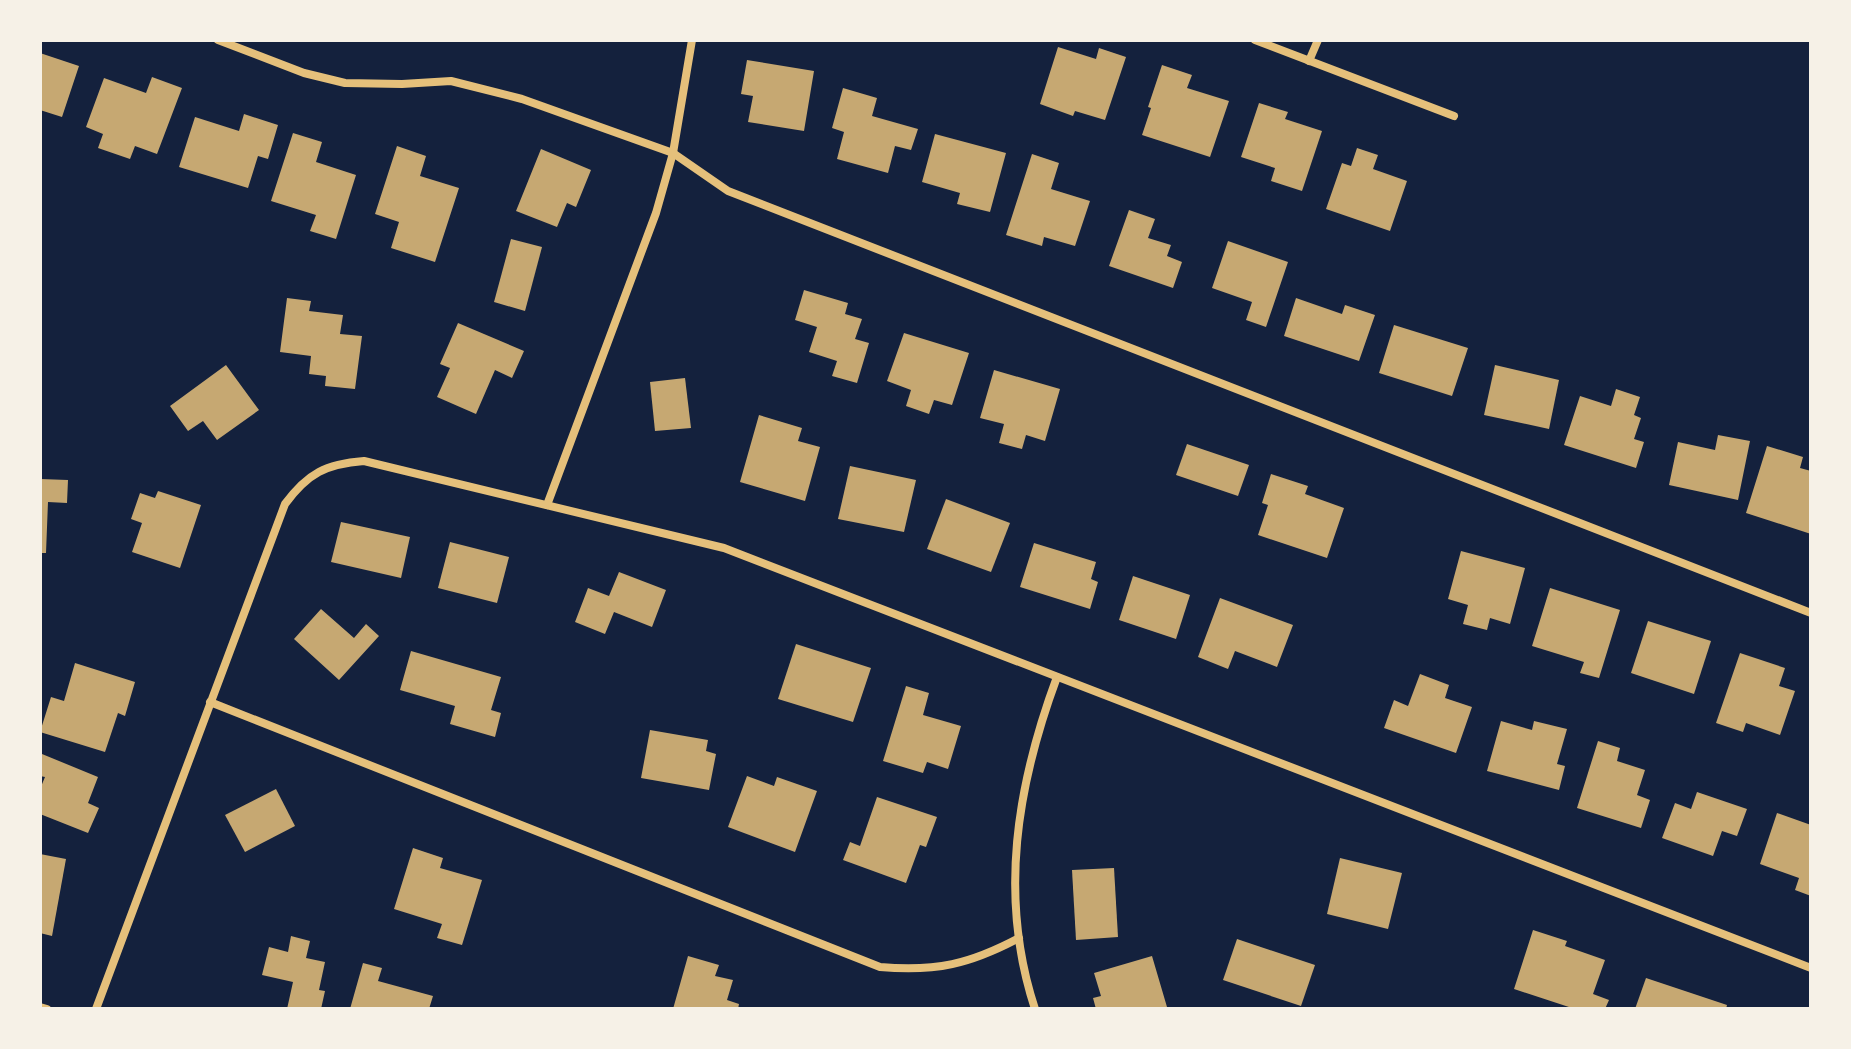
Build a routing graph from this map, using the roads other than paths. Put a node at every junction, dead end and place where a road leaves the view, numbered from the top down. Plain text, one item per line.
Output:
1 (218, 40) edge
2 (692, 40) edge
3 (1255, 40) edge
4 (1318, 40) edge
5 (1309, 61) junction
6 (1454, 116) dead end
7 (673, 153) junction
8 (547, 505) junction
9 (1811, 613) edge
10 (1057, 677) junction
11 (210, 702) junction
12 (1019, 938) junction
13 (1811, 968) edge
14 (40, 1007) edge
15 (47, 1009) edge
16 (96, 1009) edge
17 (1035, 1009) edge

1 - 7 street
2 - 7 street
3 - 5 street
4 - 5 street
5 - 6 street
7 - 8 street
7 - 9 street
8 - 10 street
8 - 11 street
10 - 12 street
10 - 13 street
11 - 12 street
11 - 16 street
12 - 17 street
14 - 15 street

